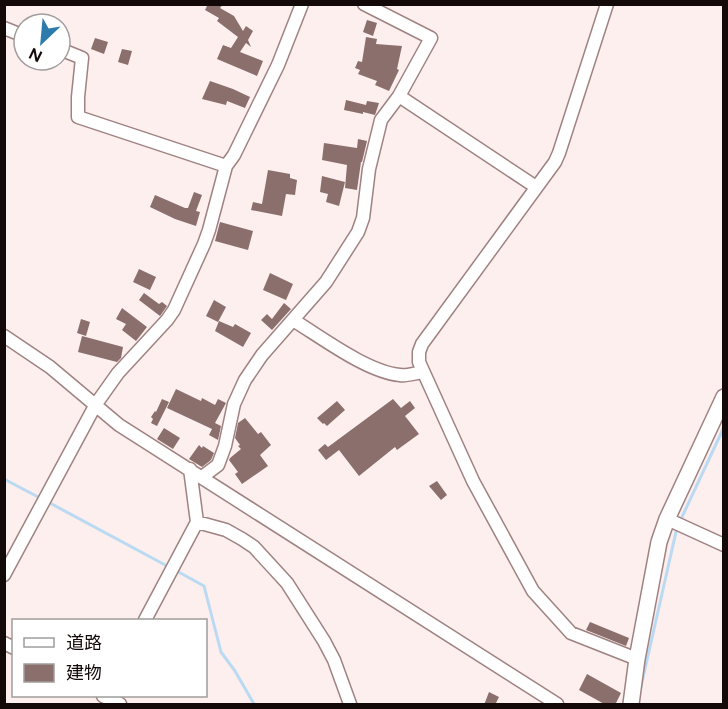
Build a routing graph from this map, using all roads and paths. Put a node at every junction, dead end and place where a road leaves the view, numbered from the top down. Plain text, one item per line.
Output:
1 (303, 4) edge
2 (364, 4) edge
3 (607, 4) edge
4 (72, 54) edge
5 (399, 96) junction
6 (226, 166) junction
7 (536, 187) junction
8 (293, 320) junction
9 (4, 336) edge
10 (423, 372) junction
11 (723, 397) edge
12 (96, 404) junction
13 (190, 469) junction
14 (202, 477) junction
15 (667, 519) junction
16 (197, 522) junction
17 (723, 545) edge
18 (4, 575) edge
19 (145, 619) edge
20 (637, 659) junction
21 (106, 697) edge
22 (120, 705) edge
23 (350, 705) edge
24 (557, 705) edge
25 (631, 705) edge

1 - 6 street
2 - 5 street
3 - 7 street
4 - 6 street
5 - 7 street
5 - 8 street
6 - 12 street
7 - 10 street
8 - 10 street
8 - 14 street
9 - 12 street
10 - 20 street
11 - 15 street
12 - 13 street
12 - 18 street
13 - 14 street
13 - 16 street
14 - 24 street
15 - 17 street
15 - 20 street
16 - 19 street
16 - 23 street
20 - 25 street
21 - 22 street

